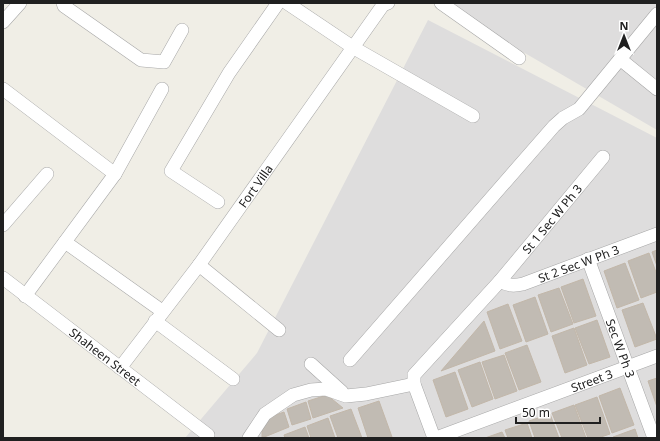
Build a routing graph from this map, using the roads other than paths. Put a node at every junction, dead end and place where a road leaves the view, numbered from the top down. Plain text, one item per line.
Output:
1 (20, 3) edge
2 (63, 3) edge
3 (278, 3) edge
4 (287, 3) edge
5 (388, 3) edge
6 (448, 5) edge
7 (657, 14) edge
8 (3, 22) edge
9 (182, 30) dead end
10 (354, 48) junction
11 (519, 58) dead end
12 (620, 59) junction
13 (3, 89) edge
14 (162, 89) dead end
15 (657, 89) edge
16 (473, 116) dead end
17 (604, 157) dead end
18 (47, 174) dead end
19 (115, 174) junction
20 (218, 202) dead end
21 (3, 225) edge
22 (657, 234) edge
23 (65, 242) junction
24 (588, 259) junction
25 (199, 264) junction
26 (3, 278) edge
27 (500, 281) junction
28 (25, 296) junction
29 (159, 316) junction
30 (279, 330) dead end
31 (657, 356) edge
32 (350, 360) dead end
33 (311, 364) dead end
34 (628, 367) junction
35 (120, 368) junction
36 (232, 379) dead end
37 (414, 384) junction
38 (346, 396) junction
39 (208, 435) dead end
40 (249, 438) edge
41 (435, 438) edge
42 (654, 438) edge

1 - 8 street
2 - 9 street
3 - 20 street
4 - 10 street
5 - 10 street, Fort Villa
6 - 11 street
7 - 12 street
10 - 16 street
10 - 25 street, Fort Villa
12 - 15 street
12 - 32 street
13 - 19 street
14 - 19 street
17 - 27 street, St 1 Sec W Ph 3
18 - 21 street
19 - 23 street
22 - 24 street, St 2 Sec W Ph 3
23 - 28 street
23 - 29 street
24 - 27 street, St 2 Sec W Ph 3
24 - 34 street, Sec W Ph 3
25 - 29 street, Fort Villa
25 - 30 street
26 - 28 street, Shaheen Street
27 - 37 street, St 1 Sec W Ph 3
28 - 35 street, Shaheen Street
29 - 35 street, Fort Villa
29 - 36 street
31 - 34 street, Street 3
33 - 38 street
34 - 41 street, Street 3
34 - 42 street, Sec W Ph 3
35 - 39 street, Shaheen Street
37 - 38 street
37 - 41 street
38 - 40 street

